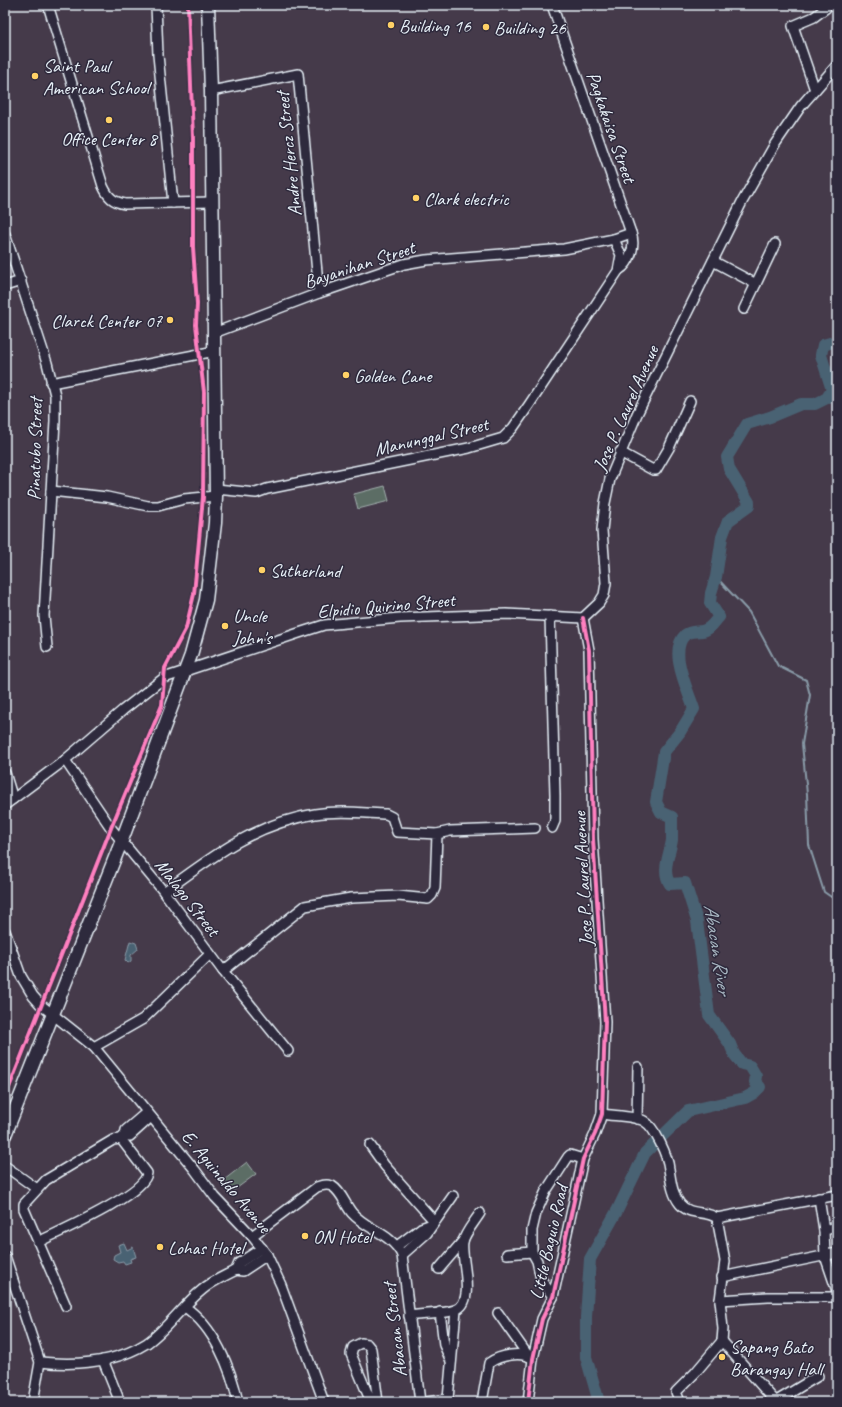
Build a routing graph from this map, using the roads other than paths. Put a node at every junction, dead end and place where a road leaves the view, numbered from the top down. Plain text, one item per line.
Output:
1 (48, 5) edge
2 (156, 5) edge
3 (208, 5) edge
4 (552, 5) edge
5 (826, 8) dead end
6 (837, 66) edge
7 (815, 90) junction
8 (211, 91) junction
9 (212, 202) junction
10 (173, 203) junction
11 (631, 233) junction
12 (5, 234) edge
13 (614, 239) junction
14 (775, 244) dead end
15 (631, 253) junction
16 (621, 255) junction
17 (713, 261) junction
18 (618, 271) junction
19 (21, 281) junction
20 (756, 284) junction
21 (5, 286) edge
22 (319, 293) junction
23 (744, 309) dead end
24 (214, 333) junction
25 (215, 351) junction
26 (51, 383) junction
27 (690, 401) dead end
28 (620, 452) junction
29 (51, 491) junction
30 (216, 492) junction
31 (550, 616) junction
32 (583, 618) junction
33 (47, 647) dead end
34 (186, 671) junction
35 (65, 760) junction
36 (5, 773) edge
37 (13, 799) junction
38 (5, 805) edge
39 (536, 828) dead end
40 (552, 828) dead end
41 (437, 834) junction
42 (122, 840) junction
43 (164, 892) junction
44 (5, 931) edge
45 (210, 954) junction
46 (223, 971) junction
47 (53, 1014) junction
48 (94, 1047) junction
49 (288, 1051) dead end
50 (638, 1067) dead end
51 (602, 1114) junction
52 (149, 1115) junction
53 (637, 1119) junction
54 (6, 1131) edge
55 (123, 1137) junction
56 (370, 1145) dead end
57 (583, 1159) junction
58 (5, 1166) edge
59 (37, 1189) junction
60 (837, 1195) edge
61 (453, 1196) dead end
62 (819, 1198) junction
63 (480, 1213) dead end
64 (717, 1218) junction
65 (433, 1222) junction
66 (837, 1227) edge
67 (824, 1230) junction
68 (252, 1236) junction
69 (38, 1242) junction
70 (462, 1242) junction
71 (397, 1246) junction
72 (264, 1252) junction
73 (532, 1252) junction
74 (837, 1253) edge
75 (507, 1254) dead end
76 (402, 1255) junction
77 (5, 1256) edge
78 (824, 1256) junction
79 (439, 1269) dead end
80 (722, 1276) junction
81 (837, 1291) edge
82 (837, 1296) edge
83 (553, 1297) junction
84 (720, 1300) junction
85 (66, 1306) dead end
86 (184, 1306) junction
87 (456, 1310) junction
88 (440, 1312) junction
89 (498, 1313) dead end
90 (409, 1316) junction
91 (722, 1341) junction
92 (530, 1356) junction
93 (103, 1360) junction
94 (451, 1361) junction
95 (40, 1362) junction
96 (818, 1376) dead end
97 (376, 1380) junction
98 (363, 1385) junction
99 (448, 1401) edge
100 (33, 1402) edge
101 (120, 1402) edge
102 (238, 1402) edge
103 (324, 1402) edge
104 (371, 1402) edge
105 (378, 1402) edge
106 (420, 1402) edge
107 (426, 1402) edge
108 (482, 1402) edge
109 (528, 1402) edge
110 (680, 1402) edge
111 (775, 1402) edge

1 - 10 street
2 - 10 street
3 - 8 main road
4 - 11 street, Pagkakaisa Street
5 - 7 street
6 - 7 street, Jose P. Laurel Avenue
7 - 17 street, Jose P. Laurel Avenue
8 - 9 main road
8 - 22 street, Andre Hercz Street
9 - 10 street
9 - 24 main road
11 - 13 street
11 - 15 street
12 - 19 street, Pinatubo Street
13 - 16 street
13 - 22 street, Bayanihan Street
14 - 20 street
15 - 16 street
15 - 18 street, Manunggal Street
16 - 18 street, Manunggal Street
17 - 20 street
17 - 28 street, Jose P. Laurel Avenue
18 - 30 street, Manunggal Street
19 - 21 street
19 - 26 street, Pinatubo Street
20 - 23 street
22 - 24 street, Bayanihan Street
24 - 25 main road
25 - 26 street
25 - 30 main road
26 - 29 street, Pinatubo Street
27 - 28 street
28 - 32 street, Jose P. Laurel Avenue
29 - 30 street, Manunggal Street
29 - 33 street, Pinatubo Street
30 - 34 main road
31 - 32 street, Elpidio Quirino Street
31 - 34 street, Elpidio Quirino Street
31 - 40 street
32 - 51 street, Jose P. Laurel Avenue
34 - 35 street, Elpidio Quirino Street
34 - 42 main road
35 - 37 street, Elpidio Quirino Street
35 - 42 street, Malago Street
36 - 37 street
37 - 38 street, Elpidio Quirino Street
39 - 41 street
41 - 43 street
41 - 46 street
42 - 43 street, Malago Street
42 - 47 main road
43 - 45 street, Malago Street
44 - 47 street, E. Aguinaldo Avenue
45 - 46 street, Malago Street
45 - 48 street
46 - 49 street, Malago Street
47 - 48 street, E. Aguinaldo Avenue
47 - 54 main road
48 - 52 street, E. Aguinaldo Avenue
50 - 53 street
51 - 53 street
51 - 57 street, Little Baguio Road
52 - 55 street
52 - 68 street, E. Aguinaldo Avenue
53 - 64 street
55 - 59 street
55 - 69 street
56 - 65 street
57 - 73 street
57 - 83 street, Little Baguio Road
58 - 59 street
59 - 69 street
60 - 62 street
61 - 65 street, Abacan Street
62 - 64 street
62 - 67 street
63 - 70 street
64 - 80 street
65 - 71 street, Abacan Street
65 - 76 street, Abacan Street
66 - 67 street
67 - 78 street
68 - 71 street, Abacan Street
68 - 72 street, E. Aguinaldo Avenue
69 - 85 street
70 - 79 street
70 - 87 street
71 - 76 street, Abacan Street
72 - 86 street
72 - 103 street, E. Aguinaldo Avenue
73 - 75 street
73 - 83 street
74 - 78 street
76 - 90 street, Abacan Street
77 - 95 street
78 - 80 street
78 - 81 street
80 - 84 street
82 - 84 street
83 - 92 street, Little Baguio Road
84 - 91 street
86 - 93 street
86 - 102 street
87 - 88 street
87 - 94 street
88 - 90 street
88 - 94 street
89 - 92 street
90 - 106 street, Abacan Street
91 - 110 street
91 - 111 street
92 - 108 street
92 - 109 street, Little Baguio Road
93 - 95 street
93 - 101 street
94 - 99 street
95 - 100 street
96 - 111 street
97 - 98 street
97 - 98 street
97 - 105 street
98 - 104 street
99 - 107 street

